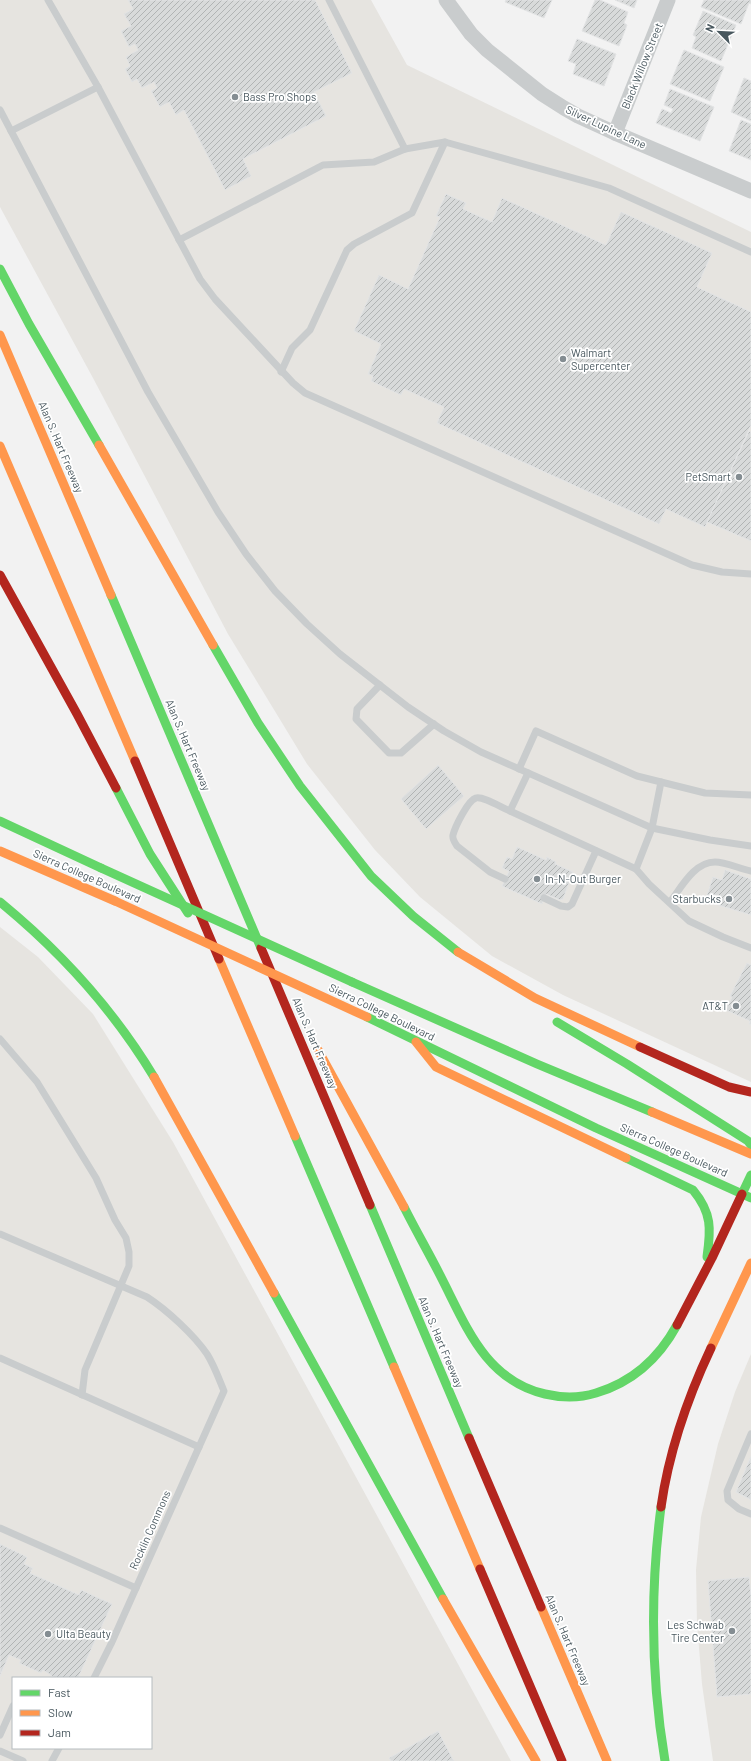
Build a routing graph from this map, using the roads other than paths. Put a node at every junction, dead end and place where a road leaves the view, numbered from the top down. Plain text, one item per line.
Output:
1 (48, 0) edge
2 (329, 0) edge
3 (446, 0) edge
4 (668, 0) edge
5 (98, 87) junction
6 (0, 110) edge
7 (11, 131) junction
8 (615, 133) junction
9 (445, 142) junction
10 (405, 149) junction
11 (751, 191) edge
12 (179, 240) junction
13 (751, 252) edge
14 (0, 269) edge
15 (0, 335) edge
16 (281, 372) junction
17 (0, 446) edge
18 (751, 574) edge
19 (0, 575) edge
20 (380, 686) junction
21 (434, 724) junction
22 (519, 769) junction
23 (528, 773) junction
24 (661, 782) junction
25 (751, 795) edge
26 (510, 812) junction
27 (0, 821) edge
28 (652, 828) junction
29 (751, 842) edge
30 (739, 843) junction
31 (751, 846) edge
32 (0, 851) edge
33 (596, 851) junction
34 (636, 869) junction
35 (751, 871) edge
36 (504, 879) dead end
37 (544, 898) dead end
38 (0, 902) edge
39 (670, 902) junction
40 (258, 940) junction
41 (751, 948) edge
42 (454, 950) junction
43 (224, 969) junction
44 (489, 981) dead end
45 (547, 1017) dead end
46 (303, 1022) dead end
47 (0, 1039) edge
48 (416, 1042) junction
49 (314, 1043) dead end
50 (751, 1092) edge
51 (751, 1145) edge
52 (751, 1154) edge
53 (751, 1175) edge
54 (742, 1194) junction
55 (751, 1198) edge
56 (0, 1234) edge
57 (751, 1263) edge
58 (705, 1272) junction
59 (120, 1286) junction
60 (0, 1358) edge
61 (82, 1395) junction
62 (751, 1434) edge
63 (199, 1447) junction
64 (751, 1514) edge
65 (0, 1528) edge
66 (136, 1588) junction
67 (94, 1677) edge
68 (12, 1708) edge
69 (0, 1735) edge
70 (58, 1749) edge
71 (0, 1751) edge
72 (23, 1761) edge
73 (52, 1761) edge
74 (536, 1761) edge
75 (562, 1761) edge
76 (607, 1761) edge
77 (665, 1761) edge

1 - 5 lane
2 - 10 lane
3 - 8 street, Silver Lupine Lane
4 - 8 street, Black Willow Street
5 - 7 lane
5 - 12 lane
6 - 7 lane
7 - 20 lane
8 - 11 street, Silver Lupine Lane
9 - 10 lane
9 - 13 lane
9 - 16 lane
10 - 12 lane
12 - 16 lane
14 - 42 main road
15 - 40 main road, Alan S. Hart Freeway
16 - 18 lane
17 - 43 main road
19 - 43 main road
20 - 21 lane
20 - 21 lane
21 - 22 lane
22 - 23 lane
22 - 24 lane
23 - 26 lane
23 - 28 lane
24 - 25 lane
24 - 28 lane
26 - 33 lane
26 - 36 lane
27 - 52 main road, Sierra College Boulevard, bridge
28 - 30 lane
28 - 34 lane
29 - 30 lane
30 - 31 lane
32 - 48 main road, Sierra College Boulevard, bridge
33 - 34 lane
33 - 37 lane
34 - 39 lane
35 - 39 lane
38 - 74 main road
39 - 41 lane
40 - 46 main road
40 - 76 main road, Alan S. Hart Freeway
42 - 44 main road
42 - 50 main road
43 - 75 main road
45 - 51 main road
47 - 59 lane
48 - 54 main road, Sierra College Boulevard
48 - 58 main road
49 - 58 main road
53 - 54 main road
54 - 55 main road, Sierra College Boulevard
54 - 58 main road
56 - 59 lane
57 - 77 main road
59 - 61 lane
59 - 63 lane, Rocklin Commons
60 - 61 lane
61 - 63 lane
62 - 64 lane
63 - 66 lane, Rocklin Commons
65 - 66 lane
66 - 67 lane, Rocklin Commons
68 - 69 lane
70 - 73 lane
71 - 72 lane

